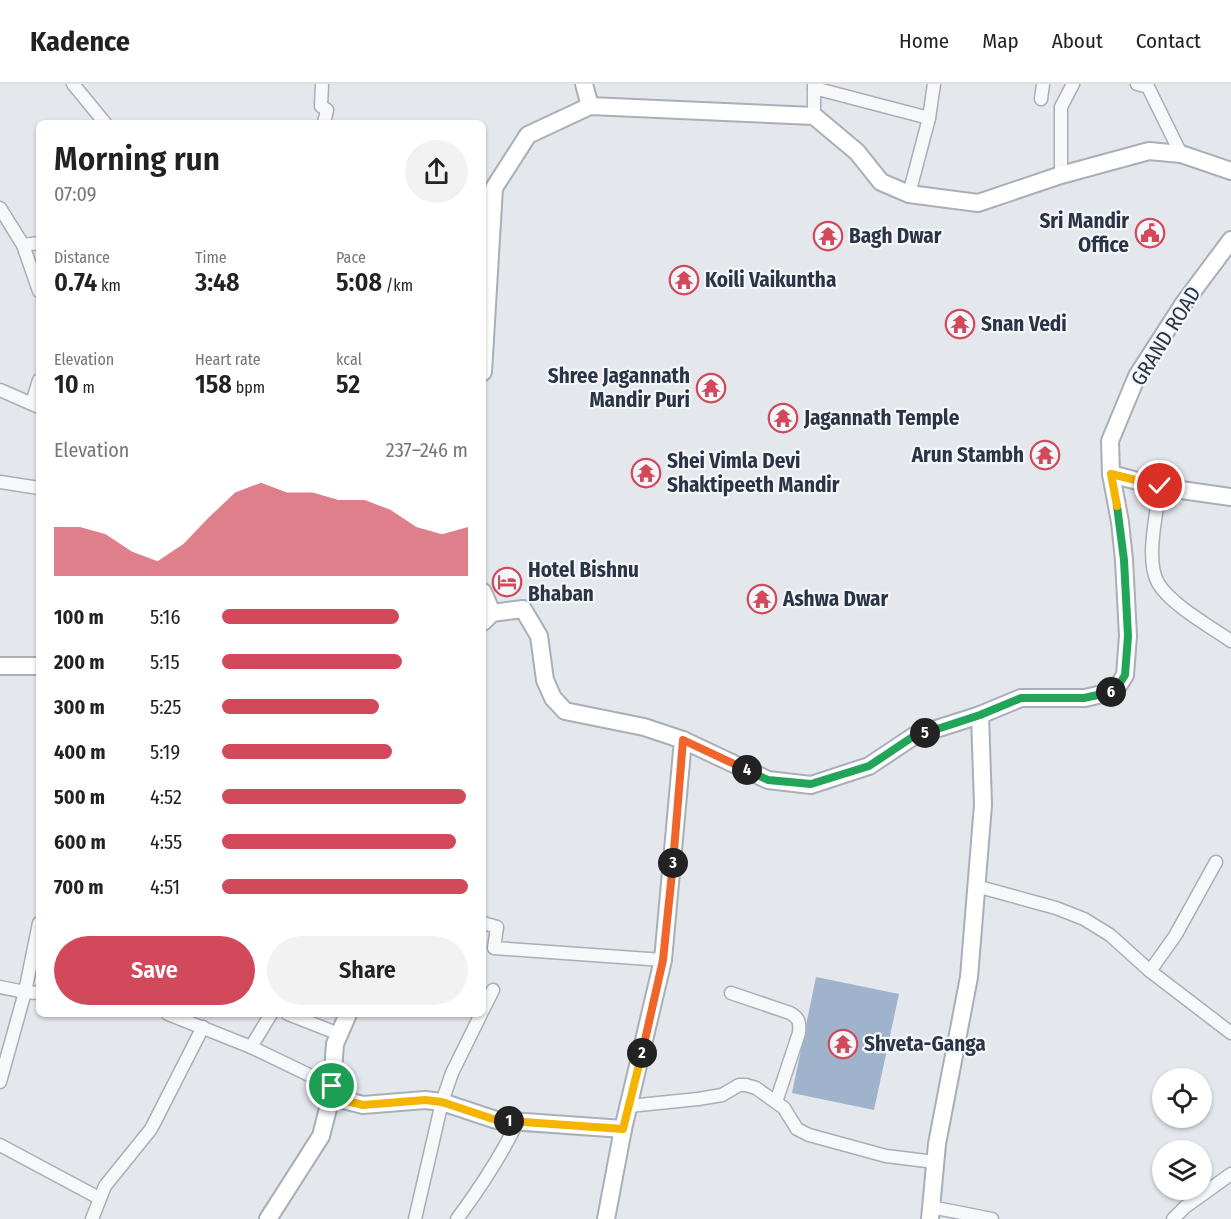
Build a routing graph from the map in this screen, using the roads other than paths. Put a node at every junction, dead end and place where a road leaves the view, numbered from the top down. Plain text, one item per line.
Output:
1 (73, 84) edge
2 (322, 84) edge
3 (584, 84) edge
4 (934, 84) edge
5 (1043, 84) edge
6 (1073, 84) edge
7 (1137, 84) edge
8 (814, 86) edge
9 (1041, 99) dead end
10 (590, 106) junction
11 (814, 116) junction
12 (929, 118) junction
13 (103, 120) edge
14 (325, 120) edge
15 (1181, 154) junction
16 (1231, 171) edge
17 (1061, 175) junction
18 (489, 188) edge
19 (909, 194) junction
20 (0, 208) edge
21 (1231, 240) edge
22 (36, 243) edge
23 (23, 245) junction
24 (486, 280) edge
25 (36, 282) edge
26 (0, 390) edge
27 (35, 405) edge
28 (1111, 474) junction
29 (0, 483) edge
30 (1160, 486) junction
31 (36, 488) edge
32 (1231, 497) edge
33 (487, 617) edge
34 (1231, 641) edge
35 (0, 666) edge
36 (36, 666) edge
37 (980, 715) junction
38 (683, 740) junction
39 (1216, 862) dead end
40 (976, 886) junction
41 (486, 924) edge
42 (36, 938) edge
43 (663, 960) junction
44 (1150, 971) junction
45 (0, 987) edge
46 (493, 990) dead end
47 (25, 992) junction
48 (36, 993) edge
49 (731, 993) dead end
50 (486, 1004) edge
51 (176, 1017) edge
52 (269, 1017) edge
53 (296, 1017) edge
54 (347, 1017) edge
55 (480, 1017) edge
56 (203, 1027) junction
57 (1231, 1033) edge
58 (339, 1034) junction
59 (251, 1047) junction
60 (0, 1082) edge
61 (332, 1092) junction
62 (442, 1102) junction
63 (776, 1102) junction
64 (629, 1106) junction
65 (518, 1121) junction
66 (623, 1129) junction
67 (0, 1145) edge
68 (935, 1162) junction
69 (1231, 1174) edge
70 (99, 1198) junction
71 (931, 1213) edge
72 (92, 1219) edge
73 (268, 1219) edge
74 (415, 1219) edge
75 (457, 1219) edge
76 (606, 1219) edge
77 (992, 1219) edge
78 (1173, 1219) edge

1 - 13 street
2 - 14 street
3 - 10 street
4 - 12 street
5 - 9 street
6 - 17 street
7 - 15 street
8 - 11 street
8 - 12 street
10 - 11 street
10 - 18 street
11 - 19 street
12 - 19 street
15 - 16 street
15 - 17 street
17 - 19 street
18 - 24 street
20 - 23 street
21 - 28 street, GRAND ROAD
22 - 23 street
23 - 25 street
26 - 27 street
28 - 30 street
28 - 37 street, GRAND ROAD
29 - 31 street
30 - 32 street
30 - 34 street
33 - 38 street, GRAND ROAD
35 - 36 street
37 - 38 street, GRAND ROAD
37 - 40 street
38 - 43 street
39 - 44 street
40 - 44 street
40 - 68 street
41 - 43 street
42 - 47 street
43 - 64 street
44 - 57 street
45 - 47 street
46 - 50 street
47 - 48 street
47 - 60 street
49 - 63 street
51 - 56 street
52 - 59 street
53 - 58 street
54 - 58 street
55 - 62 street
56 - 59 street
56 - 70 street
58 - 61 street
59 - 61 street
61 - 62 street
61 - 73 street
62 - 65 street
62 - 74 street
63 - 64 street
63 - 68 street
64 - 66 street
65 - 66 street
65 - 75 street
66 - 76 street
67 - 70 street
68 - 71 street
69 - 78 street
70 - 72 street
71 - 77 street

